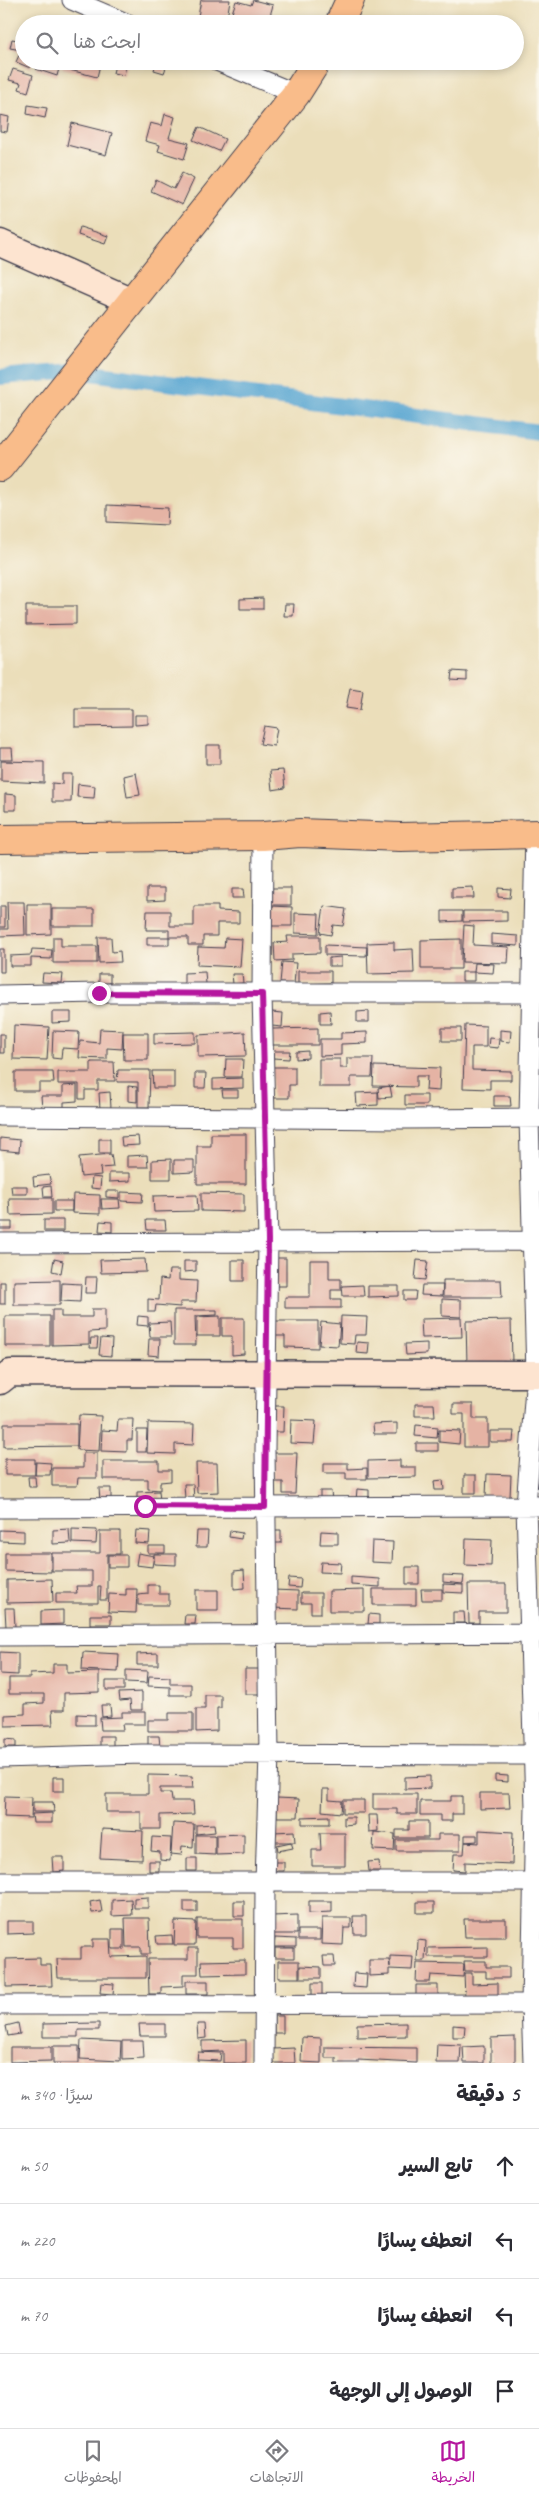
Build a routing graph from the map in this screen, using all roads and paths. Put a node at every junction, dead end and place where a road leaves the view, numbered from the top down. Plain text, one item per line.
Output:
1 (72, 0) edge
2 (350, 0) edge
3 (107, 15) edge
4 (342, 15) edge
5 (239, 70) edge
6 (311, 70) edge
7 (296, 94) junction
8 (0, 243) edge
9 (132, 301) junction
10 (0, 468) edge
11 (537, 834) edge
12 (263, 836) junction
13 (0, 839) edge
14 (536, 993) edge
15 (262, 994) junction
16 (0, 995) edge
17 (0, 1116) edge
18 (265, 1117) junction
19 (534, 1118) edge
20 (268, 1240) junction
21 (535, 1241) edge
22 (0, 1243) edge
23 (267, 1372) junction
24 (537, 1374) edge
25 (0, 1382) edge
26 (533, 1506) edge
27 (265, 1507) junction
28 (0, 1508) edge
29 (268, 1633) junction
30 (534, 1633) edge
31 (0, 1636) edge
32 (269, 1754) junction
33 (536, 1755) edge
34 (0, 1758) edge
35 (0, 1882) edge
36 (265, 1882) junction
37 (536, 1882) edge
38 (263, 2004) junction
39 (535, 2004) edge
40 (0, 2005) edge
41 (264, 2063) edge
42 (533, 2063) edge

1 - 3 street
2 - 4 main road
5 - 7 street
6 - 7 main road
7 - 9 main road
8 - 9 street
9 - 10 main road
11 - 12 main road
11 - 14 street
12 - 13 main road
12 - 15 street
14 - 15 street
14 - 19 street
15 - 16 street
15 - 18 street
17 - 18 street
18 - 19 street
18 - 20 street
19 - 21 street
20 - 21 street
20 - 22 street
20 - 23 street
21 - 24 street
23 - 24 street
23 - 25 street
23 - 27 street
24 - 26 street
26 - 27 street
26 - 30 street
27 - 28 street
27 - 29 street
29 - 30 street
29 - 31 street
29 - 32 street
30 - 33 street
32 - 33 street
32 - 34 street
32 - 36 street
33 - 37 street
35 - 36 street
36 - 37 street
36 - 38 street
37 - 39 street
38 - 39 street
38 - 40 street
38 - 41 street
39 - 42 street

